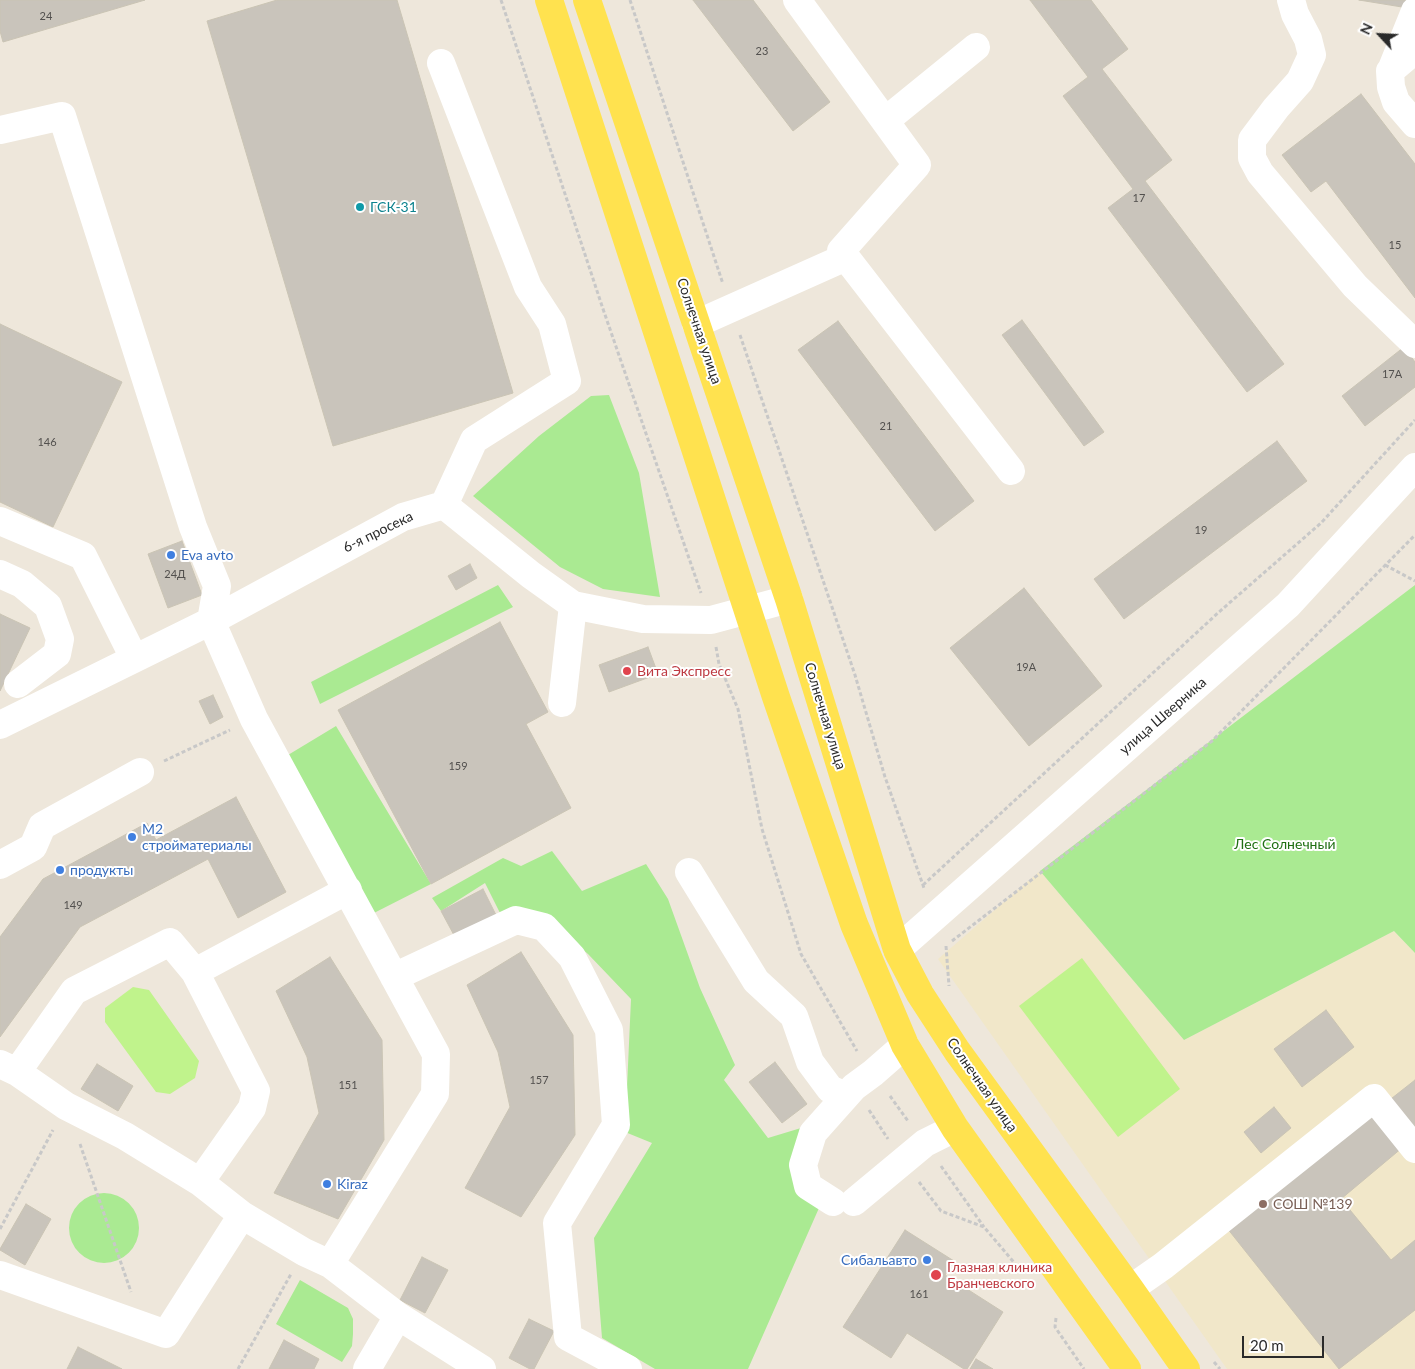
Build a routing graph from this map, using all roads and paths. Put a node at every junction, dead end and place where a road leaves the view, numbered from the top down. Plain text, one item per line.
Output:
1 (549, 0) edge
2 (587, 0) edge
3 (630, 0) edge
4 (797, 0) edge
5 (1291, 0) edge
6 (1415, 11) edge
7 (976, 47) dead end
8 (1415, 50) edge
9 (441, 63) dead end
10 (1390, 71) junction
11 (885, 121) junction
12 (1415, 124) edge
13 (0, 130) edge
14 (846, 257) junction
15 (732, 308) junction
16 (696, 324) junction
17 (1415, 344) edge
18 (1415, 420) edge
19 (1415, 468) edge
20 (1011, 470) dead end
21 (444, 505) junction
22 (0, 521) edge
23 (1415, 535) edge
24 (1385, 565) junction
25 (0, 574) edge
26 (1415, 581) edge
27 (789, 599) junction
28 (573, 605) junction
29 (747, 610) junction
30 (211, 621) junction
31 (134, 658) junction
32 (18, 684) dead end
33 (562, 703) dead end
34 (254, 719) junction
35 (0, 726) edge
36 (140, 772) joint
37 (0, 865) edge
38 (689, 872) dead end
39 (924, 885) junction
40 (348, 890) junction
41 (930, 922) junction
42 (897, 950) junction
43 (195, 972) junction
44 (394, 977) junction
45 (905, 1045) junction
46 (8, 1068) edge
47 (846, 1096) junction
48 (66, 1106) junction
49 (955, 1128) junction
50 (1415, 1149) edge
51 (200, 1182) junction
52 (242, 1215) junction
53 (0, 1229) edge
54 (304, 1252) junction
55 (330, 1264) junction
56 (0, 1275) edge
57 (1130, 1289) junction
58 (398, 1316) junction
59 (143, 1325) junction
60 (238, 1369) edge
61 (367, 1369) edge
62 (482, 1369) edge
63 (628, 1369) edge
64 (1127, 1369) edge
65 (1186, 1369) edge

1 - 29 main road
2 - 16 main road, Солнечная улица
3 - 15 path
4 - 11 street
5 - 17 street
6 - 10 street
7 - 11 street
8 - 10 street
9 - 21 street
10 - 12 street
11 - 14 street
13 - 30 street
14 - 15 street
14 - 20 street
15 - 16 street
15 - 39 path
16 - 27 main road, Солнечная улица
18 - 39 path
19 - 41 street, улица Шверника
21 - 28 street
21 - 30 street, 6-я просека
22 - 31 street
23 - 24 path
24 - 26 path
24 - 41 path
25 - 32 street
27 - 29 street
27 - 42 main road, Солнечная улица
28 - 29 street
28 - 33 street
29 - 45 main road
30 - 31 street, 6-я просека
30 - 34 street
31 - 35 street, 6-я просека
34 - 36 path
34 - 40 street
36 - 37 street
38 - 47 street
39 - 41 path
40 - 43 street
40 - 44 street
41 - 42 street, улица Шверника
42 - 57 main road, Солнечная улица
43 - 46 street
43 - 51 street
44 - 55 street
44 - 63 street
45 - 47 street
45 - 49 main road
46 - 48 street
47 - 49 street
48 - 51 street
48 - 53 path
48 - 59 path
49 - 64 main road
50 - 57 street
51 - 52 street
52 - 54 street
52 - 59 street
54 - 55 street
54 - 60 path
55 - 58 street
56 - 59 street
57 - 65 main road, Солнечная улица
58 - 61 street
58 - 62 street

